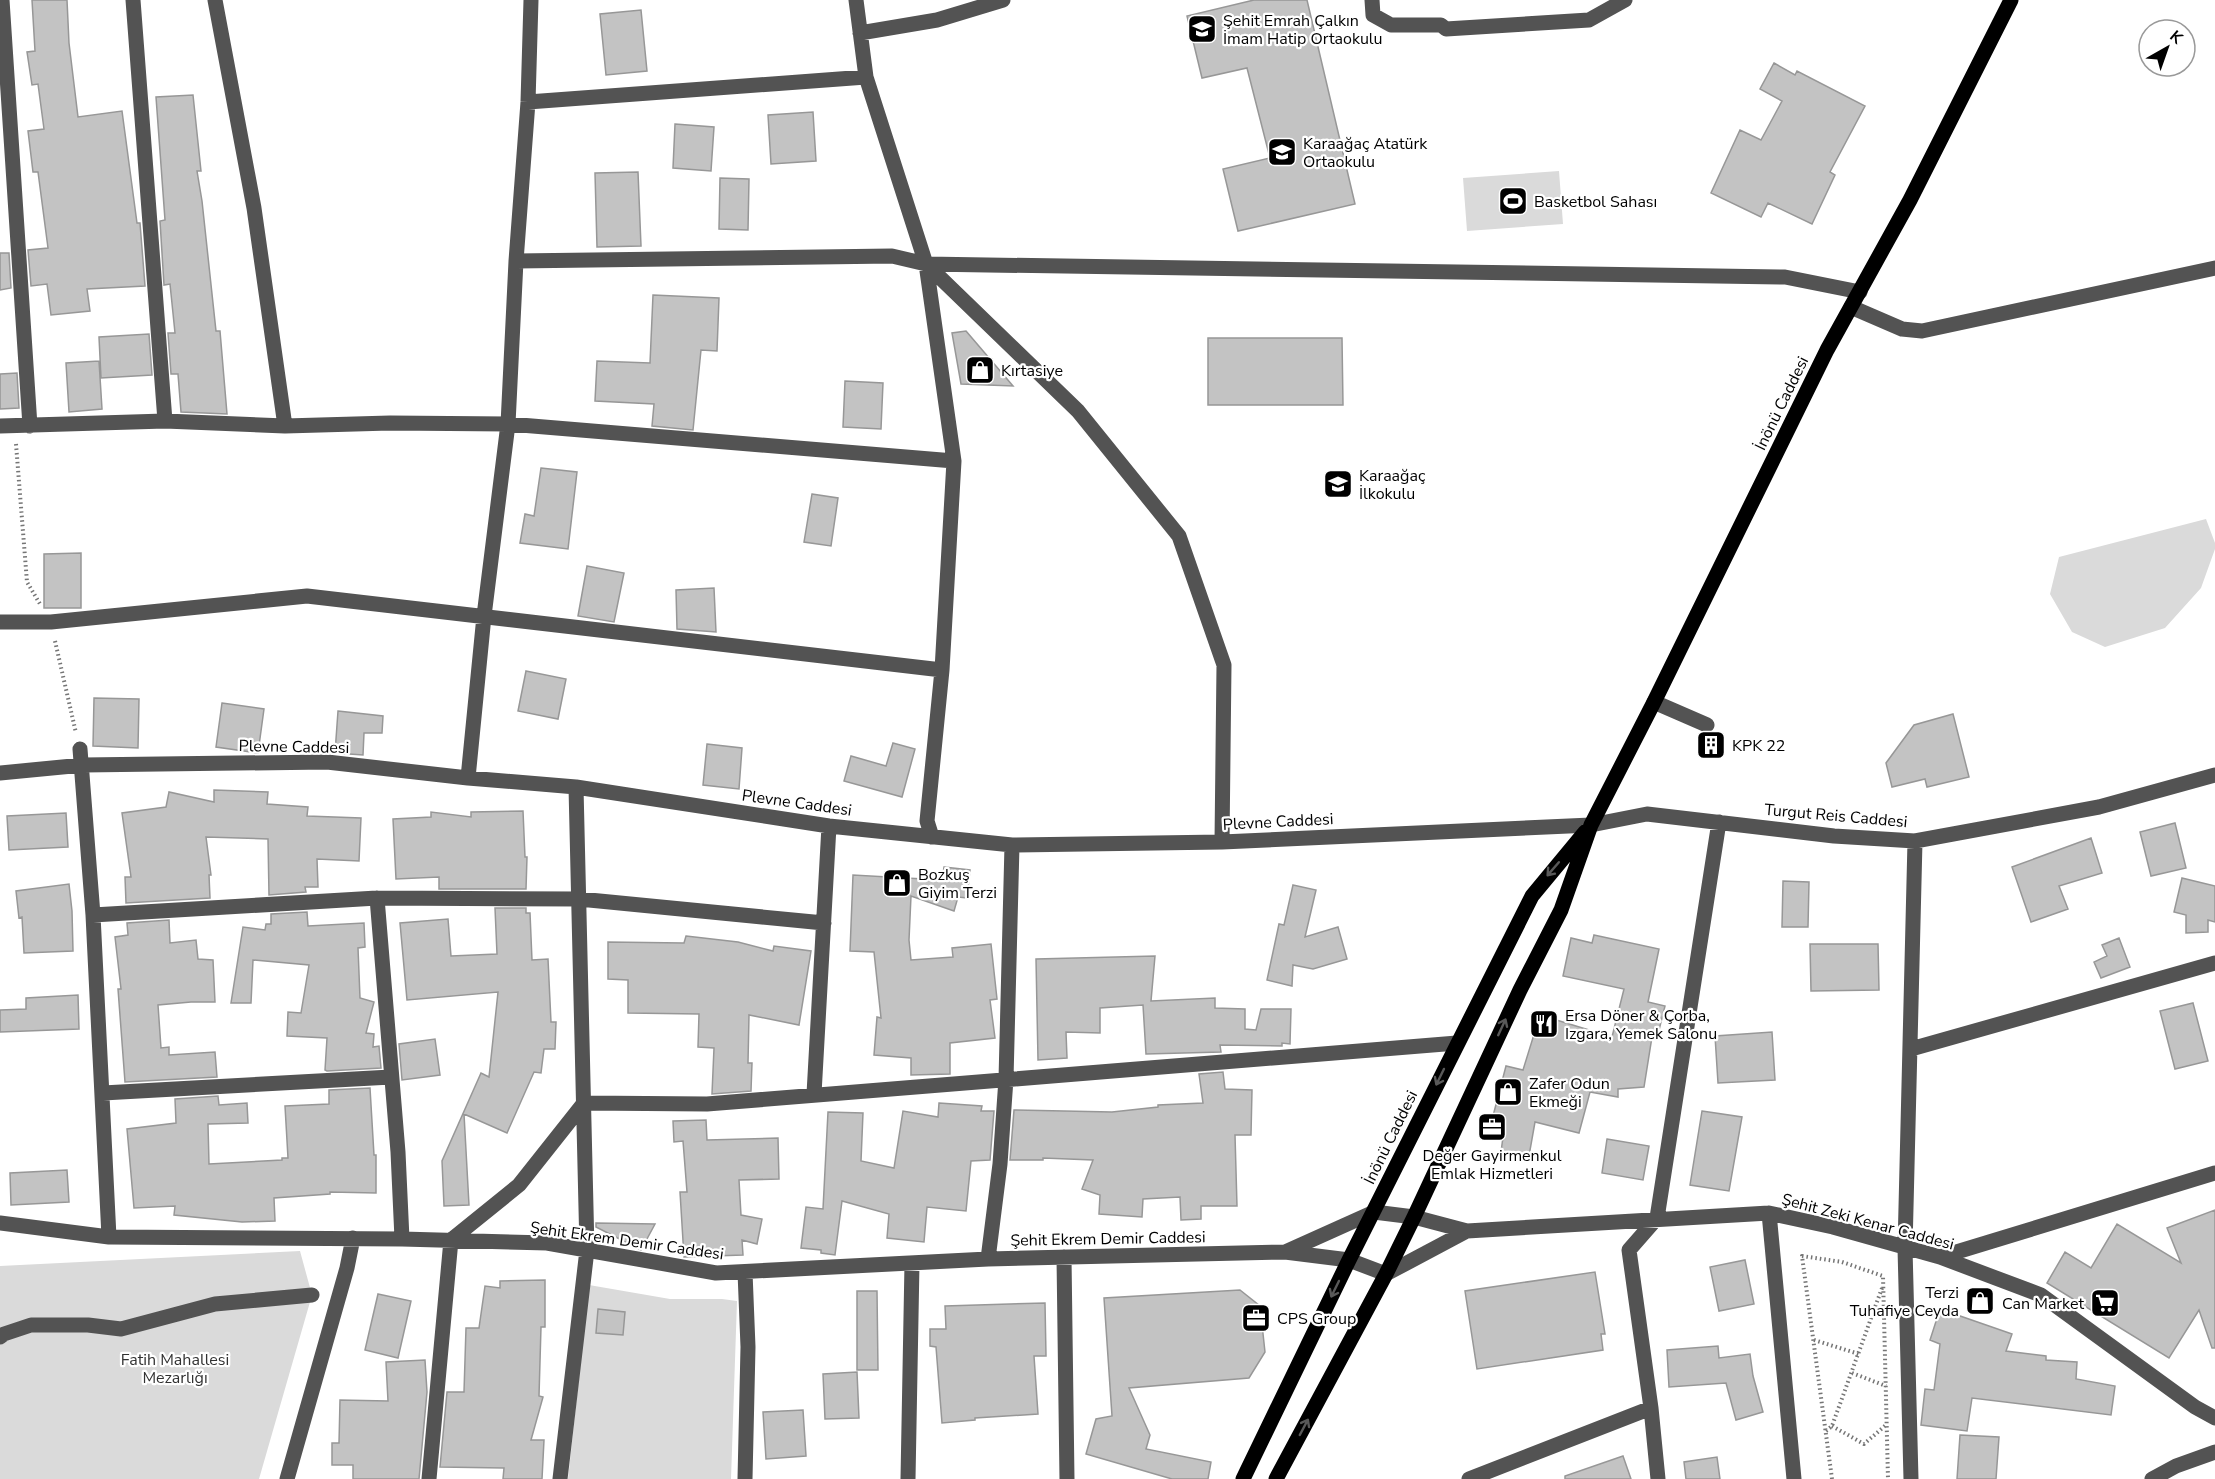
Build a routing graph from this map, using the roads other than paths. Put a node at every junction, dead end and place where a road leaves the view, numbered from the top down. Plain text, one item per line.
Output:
1 (2, 0) edge
2 (133, 0) edge
3 (215, 0) edge
4 (531, 0) edge
5 (856, 0) edge
6 (1003, 0) edge
7 (1372, 0) edge
8 (1625, 0) edge
9 (2011, 0) edge
10 (860, 33) junction
11 (866, 77) junction
12 (528, 102) junction
13 (516, 261) junction
14 (926, 264) junction
15 (2215, 268) edge
16 (1860, 292) junction
17 (1851, 307) junction
18 (165, 421) junction
19 (508, 424) junction
20 (6, 426) edge
21 (30, 426) junction
22 (285, 426) junction
23 (954, 461) junction
24 (484, 616) junction
25 (0, 621) edge
26 (942, 670) junction
27 (1654, 702) junction
28 (1707, 725) dead end
29 (80, 749) road end
30 (83, 765) junction
31 (0, 773) edge
32 (2215, 775) edge
33 (468, 778) junction
34 (576, 786) junction
35 (1719, 822) junction
36 (1591, 825) junction
37 (829, 826) junction
38 (932, 837) junction
39 (1915, 841) junction
40 (1222, 842) junction
41 (1012, 845) junction
42 (377, 898) junction
43 (579, 899) junction
44 (93, 915) junction
45 (824, 923) junction
46 (2215, 963) edge
47 (1457, 1043) junction
48 (1911, 1049) junction
49 (392, 1077) junction
50 (1006, 1079) junction
51 (103, 1093) junction
52 (814, 1094) junction
53 (584, 1102) junction
54 (2215, 1173) edge
55 (1374, 1212) junction
56 (1769, 1213) junction
57 (1414, 1217) junction
58 (1657, 1218) junction
59 (0, 1223) edge
60 (1467, 1231) junction
61 (109, 1237) junction
62 (353, 1238) junction
63 (402, 1239) junction
64 (451, 1240) junction
65 (1905, 1248) junction
66 (587, 1250) junction
67 (1285, 1252) junction
68 (1064, 1257) junction
69 (1940, 1257) junction
70 (988, 1259) junction
71 (1349, 1260) junction
72 (912, 1263) junction
73 (745, 1272) junction
74 (1386, 1274) junction
75 (312, 1295) dead end
76 (1, 1331) edge
77 (1651, 1408) junction
78 (2215, 1418) edge
79 (2215, 1452) edge
80 (287, 1479) edge
81 (429, 1479) edge
82 (560, 1479) edge
83 (745, 1479) edge
84 (908, 1479) edge
85 (1067, 1479) edge
86 (1243, 1479) edge
87 (1276, 1479) edge
88 (1469, 1479) edge
89 (1658, 1479) edge
90 (1794, 1479) edge
91 (1911, 1479) edge
92 (2152, 1479) edge

1 - 21 street
2 - 18 street
3 - 22 street
4 - 12 street
5 - 10 street
6 - 10 street
7 - 8 street
9 - 16 main road, İnönü Caddesi
10 - 11 street
11 - 12 street
11 - 14 street
12 - 13 street
13 - 14 street
13 - 19 street
14 - 16 street
14 - 23 street
14 - 40 street
15 - 17 street
16 - 17 main road, İnönü Caddesi
17 - 27 main road, İnönü Caddesi
18 - 21 street
18 - 22 street
19 - 22 street
19 - 23 street
19 - 24 street
20 - 21 street
23 - 26 street
24 - 25 street
24 - 26 street
24 - 33 street
26 - 38 street
27 - 28 street
27 - 36 main road, İnönü Caddesi
29 - 30 street
30 - 31 street, Plevne Caddesi
30 - 33 street, Plevne Caddesi
30 - 44 street
32 - 39 street, Turgut Reis Caddesi
33 - 34 street, Plevne Caddesi
34 - 37 street, Plevne Caddesi
34 - 43 street
35 - 36 street, Turgut Reis Caddesi
35 - 39 street, Turgut Reis Caddesi
35 - 58 street
36 - 40 street, Plevne Caddesi
36 -> 47 main road, İnönü Caddesi
57 -> 36 main road, İnönü Caddesi
37 - 38 street, Plevne Caddesi
37 - 45 street
38 - 41 street, Plevne Caddesi
39 - 48 street
40 - 41 street, Plevne Caddesi
41 - 50 street
42 - 43 street
42 - 44 street
42 - 49 street
43 - 45 street
43 - 53 street
44 - 51 street
45 - 52 street
46 - 48 street
47 - 50 street
47 -> 55 main road, İnönü Caddesi
48 - 65 street
49 - 51 street
49 - 63 street
50 - 52 street
50 - 70 street
51 - 61 street
52 - 53 street
53 - 64 street
53 - 66 street
54 - 69 street
55 - 57 street
55 - 67 street
55 - 71 main road, İnönü Caddesi
56 - 58 street, Şehit Zeki Kenar Caddesi
56 - 65 street, Şehit Zeki Kenar Caddesi
56 - 90 street
57 - 60 street
57 - 74 main road, İnönü Caddesi
58 - 60 street, Şehit Zeki Kenar Caddesi
58 - 77 street
59 - 61 street, Şehit Ekrem Demir Caddesi
60 - 74 street
61 - 62 street, Şehit Ekrem Demir Caddesi
62 - 63 street, Şehit Ekrem Demir Caddesi
62 - 80 street
63 - 64 street, Şehit Ekrem Demir Caddesi
64 - 66 street, Şehit Ekrem Demir Caddesi
64 - 81 street
65 - 69 street, Şehit Zeki Kenar Caddesi
65 - 91 street
66 - 73 street, Şehit Ekrem Demir Caddesi
66 - 82 street
67 - 68 street, Şehit Ekrem Demir Caddesi
67 - 71 street
68 - 70 street, Şehit Ekrem Demir Caddesi
68 - 85 street
69 - 78 street, Şehit Zeki Kenar Caddesi
70 - 72 street, Şehit Ekrem Demir Caddesi
71 - 74 street
71 -> 86 main road, İnönü Caddesi
72 - 73 street, Şehit Ekrem Demir Caddesi
72 - 84 street
73 - 83 street
87 -> 74 main road, İnönü Caddesi
75 - 76 street
77 - 88 street
77 - 89 street
79 - 92 street

